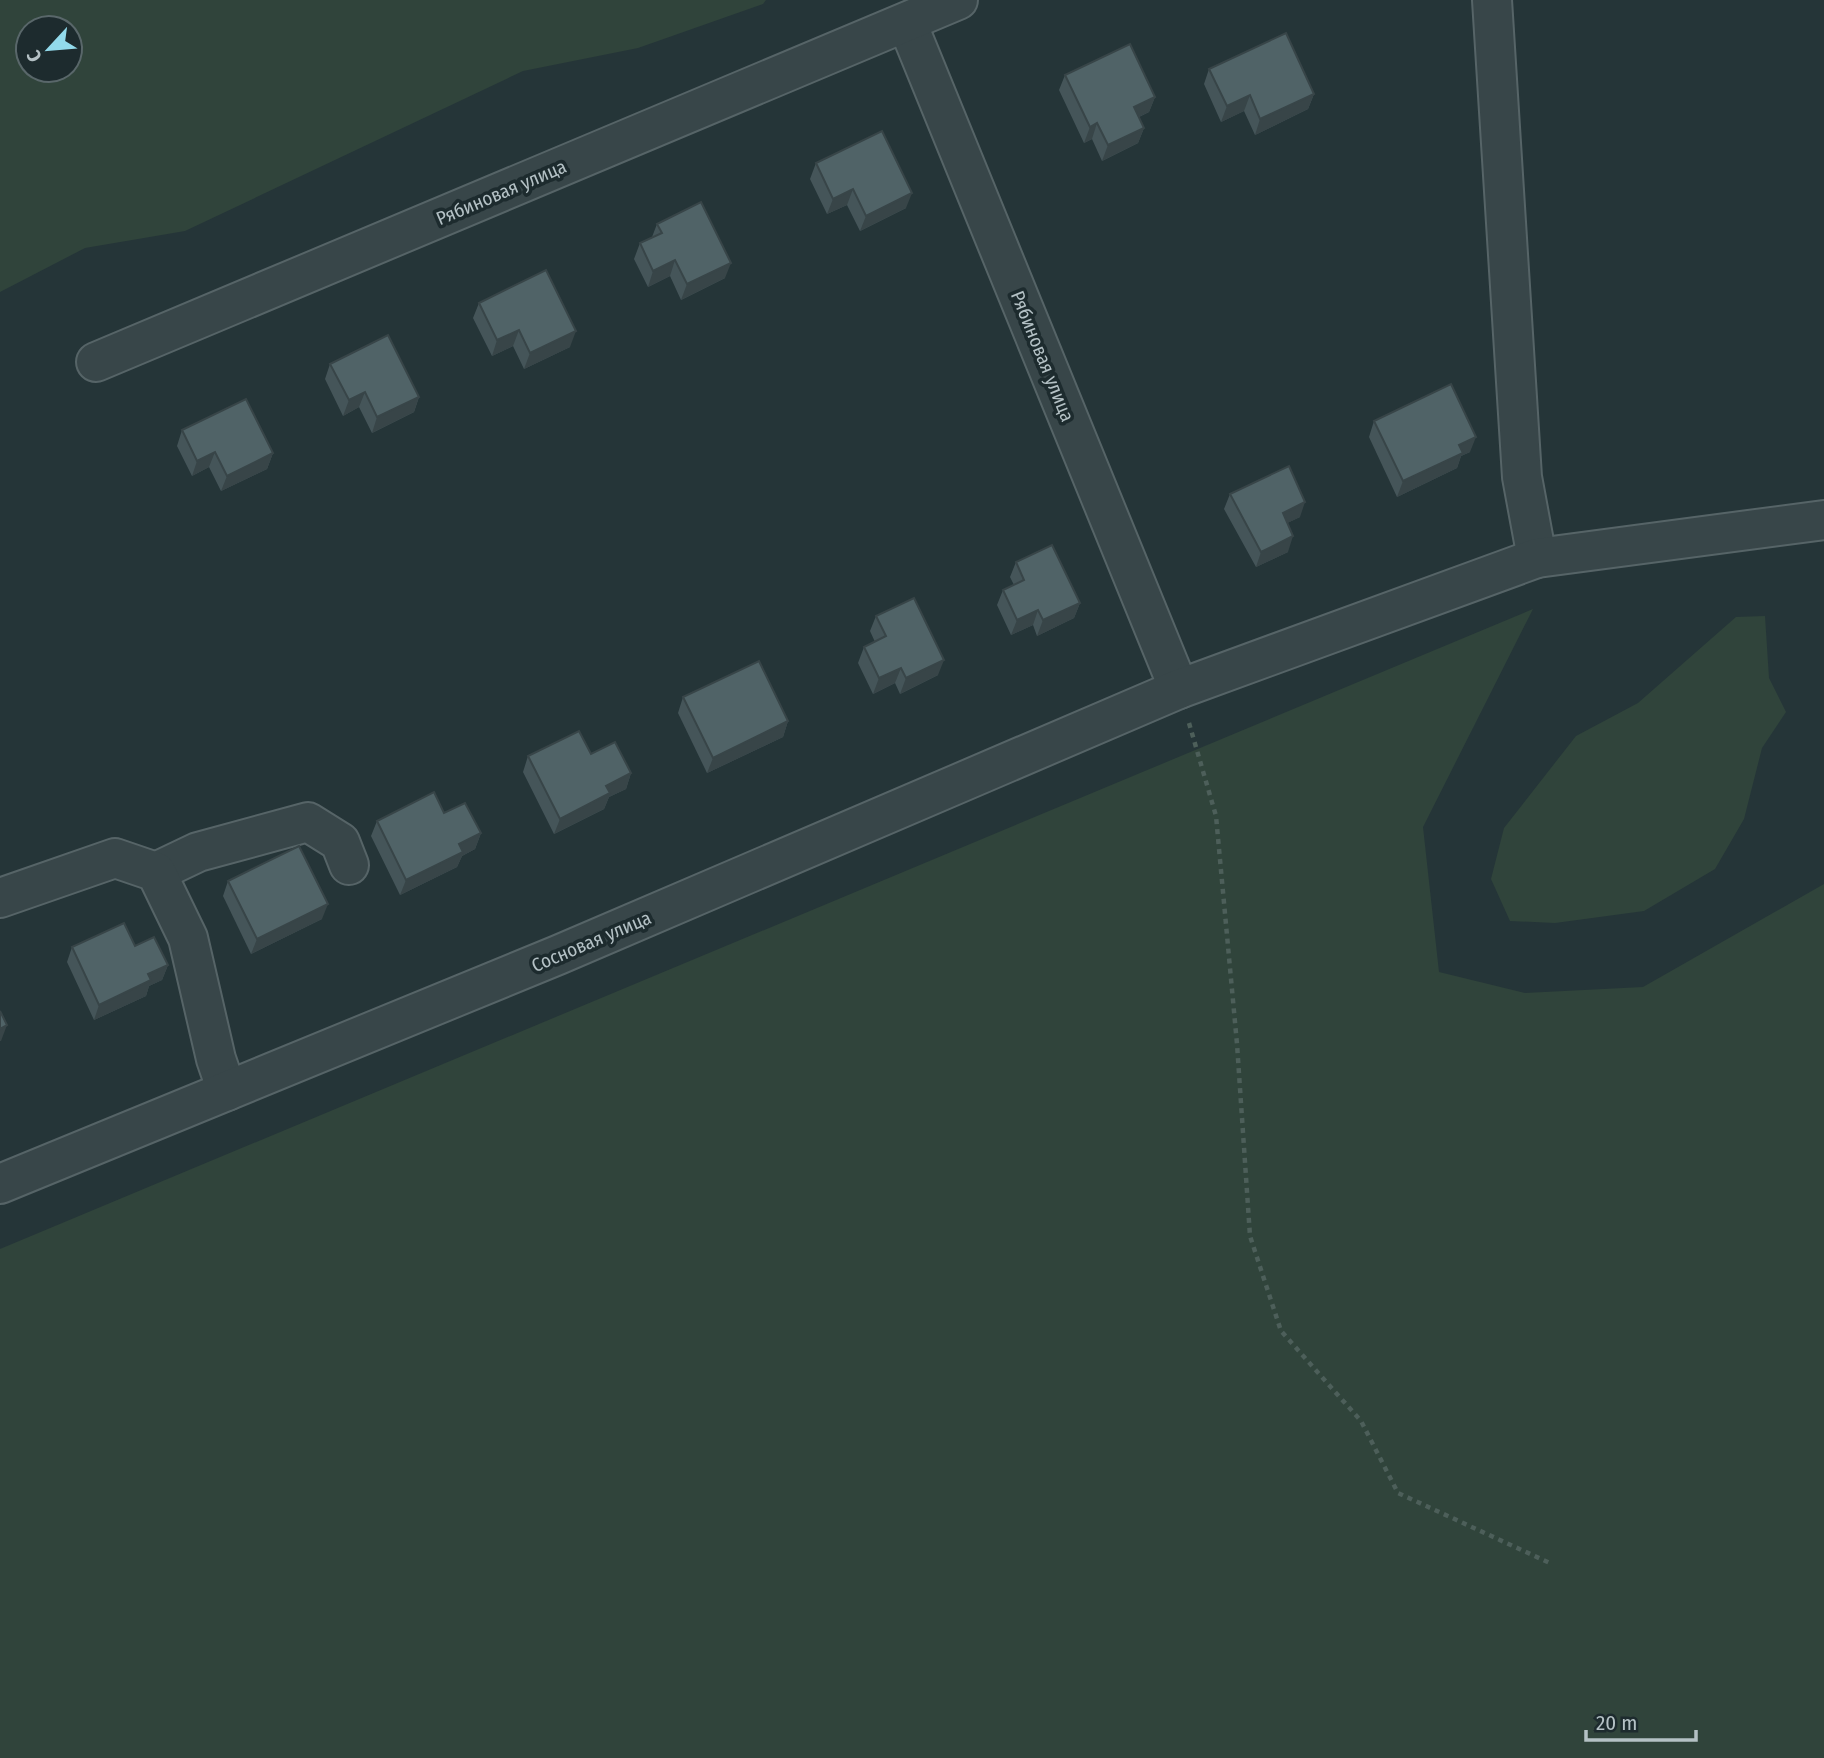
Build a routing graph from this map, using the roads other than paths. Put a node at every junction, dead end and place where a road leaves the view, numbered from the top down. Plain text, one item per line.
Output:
1 (958, 0) edge
2 (1492, 0) edge
3 (907, 23) junction
4 (96, 362) dead end
5 (1824, 520) edge
6 (1537, 558) junction
7 (1179, 689) junction
8 (349, 864) dead end
9 (156, 872) junction
10 (0, 898) edge
11 (228, 1091) junction
12 (0, 1184) edge

1 - 3 street, Рябиновая улица
2 - 6 street
3 - 4 street, Рябиновая улица
3 - 7 street, Рябиновая улица
5 - 6 street, Сосновая улица
6 - 7 street, Сосновая улица
7 - 11 street, Сосновая улица
8 - 9 street
9 - 10 street
9 - 11 street
11 - 12 street, Сосновая улица

